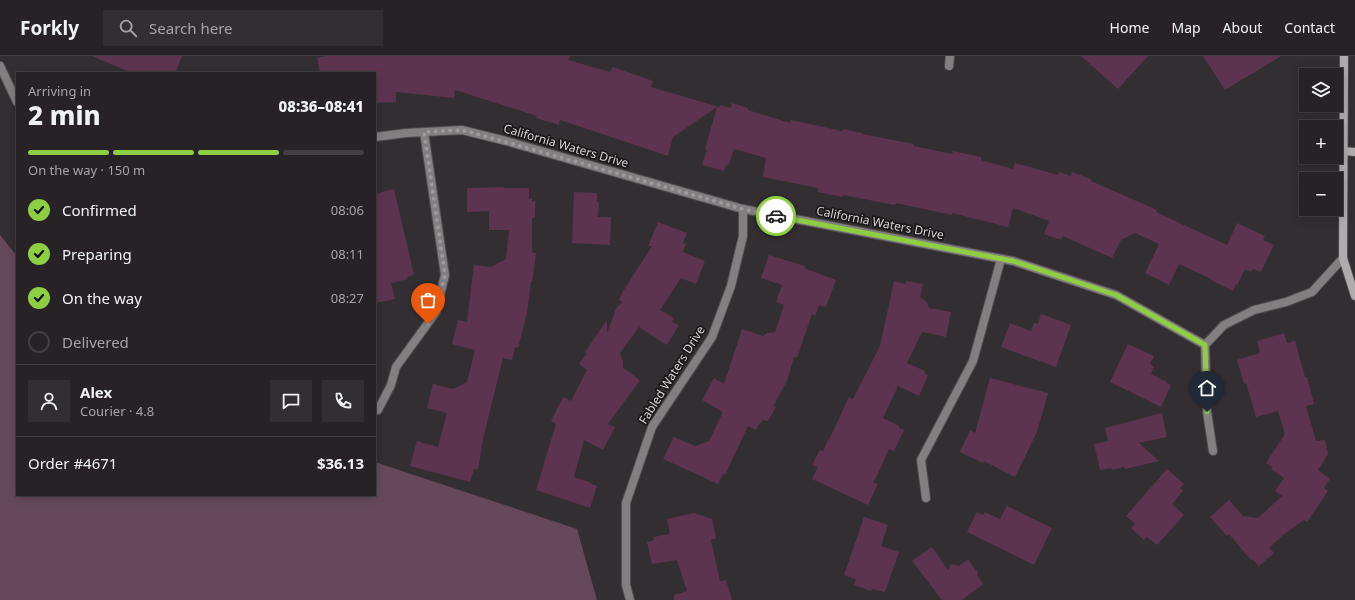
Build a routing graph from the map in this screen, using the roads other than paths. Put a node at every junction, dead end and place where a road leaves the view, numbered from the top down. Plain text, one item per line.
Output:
1 (950, 56) edge
2 (1344, 56) edge
3 (0, 66) edge
4 (949, 66) dead end
5 (16, 100) edge
6 (424, 132) junction
7 (376, 137) edge
8 (1343, 151) joint
9 (1355, 152) edge
10 (1343, 164) edge
11 (743, 209) junction
12 (1343, 258) junction
13 (1001, 259) junction
14 (1355, 296) edge
15 (1205, 345) junction
16 (378, 410) dead end
17 (1213, 452) dead end
18 (926, 498) dead end
19 (630, 600) edge

1 - 4 street
2 - 8 street
3 - 5 street
6 - 7 street, California Waters Drive
6 - 11 street, California Waters Drive
6 - 16 street
8 - 9 street
10 - 12 street
11 - 13 street, California Waters Drive
11 - 19 street, Fabled Waters Drive
12 - 14 street
12 - 15 street
13 - 15 street, California Waters Drive
13 - 18 street
15 - 17 street

